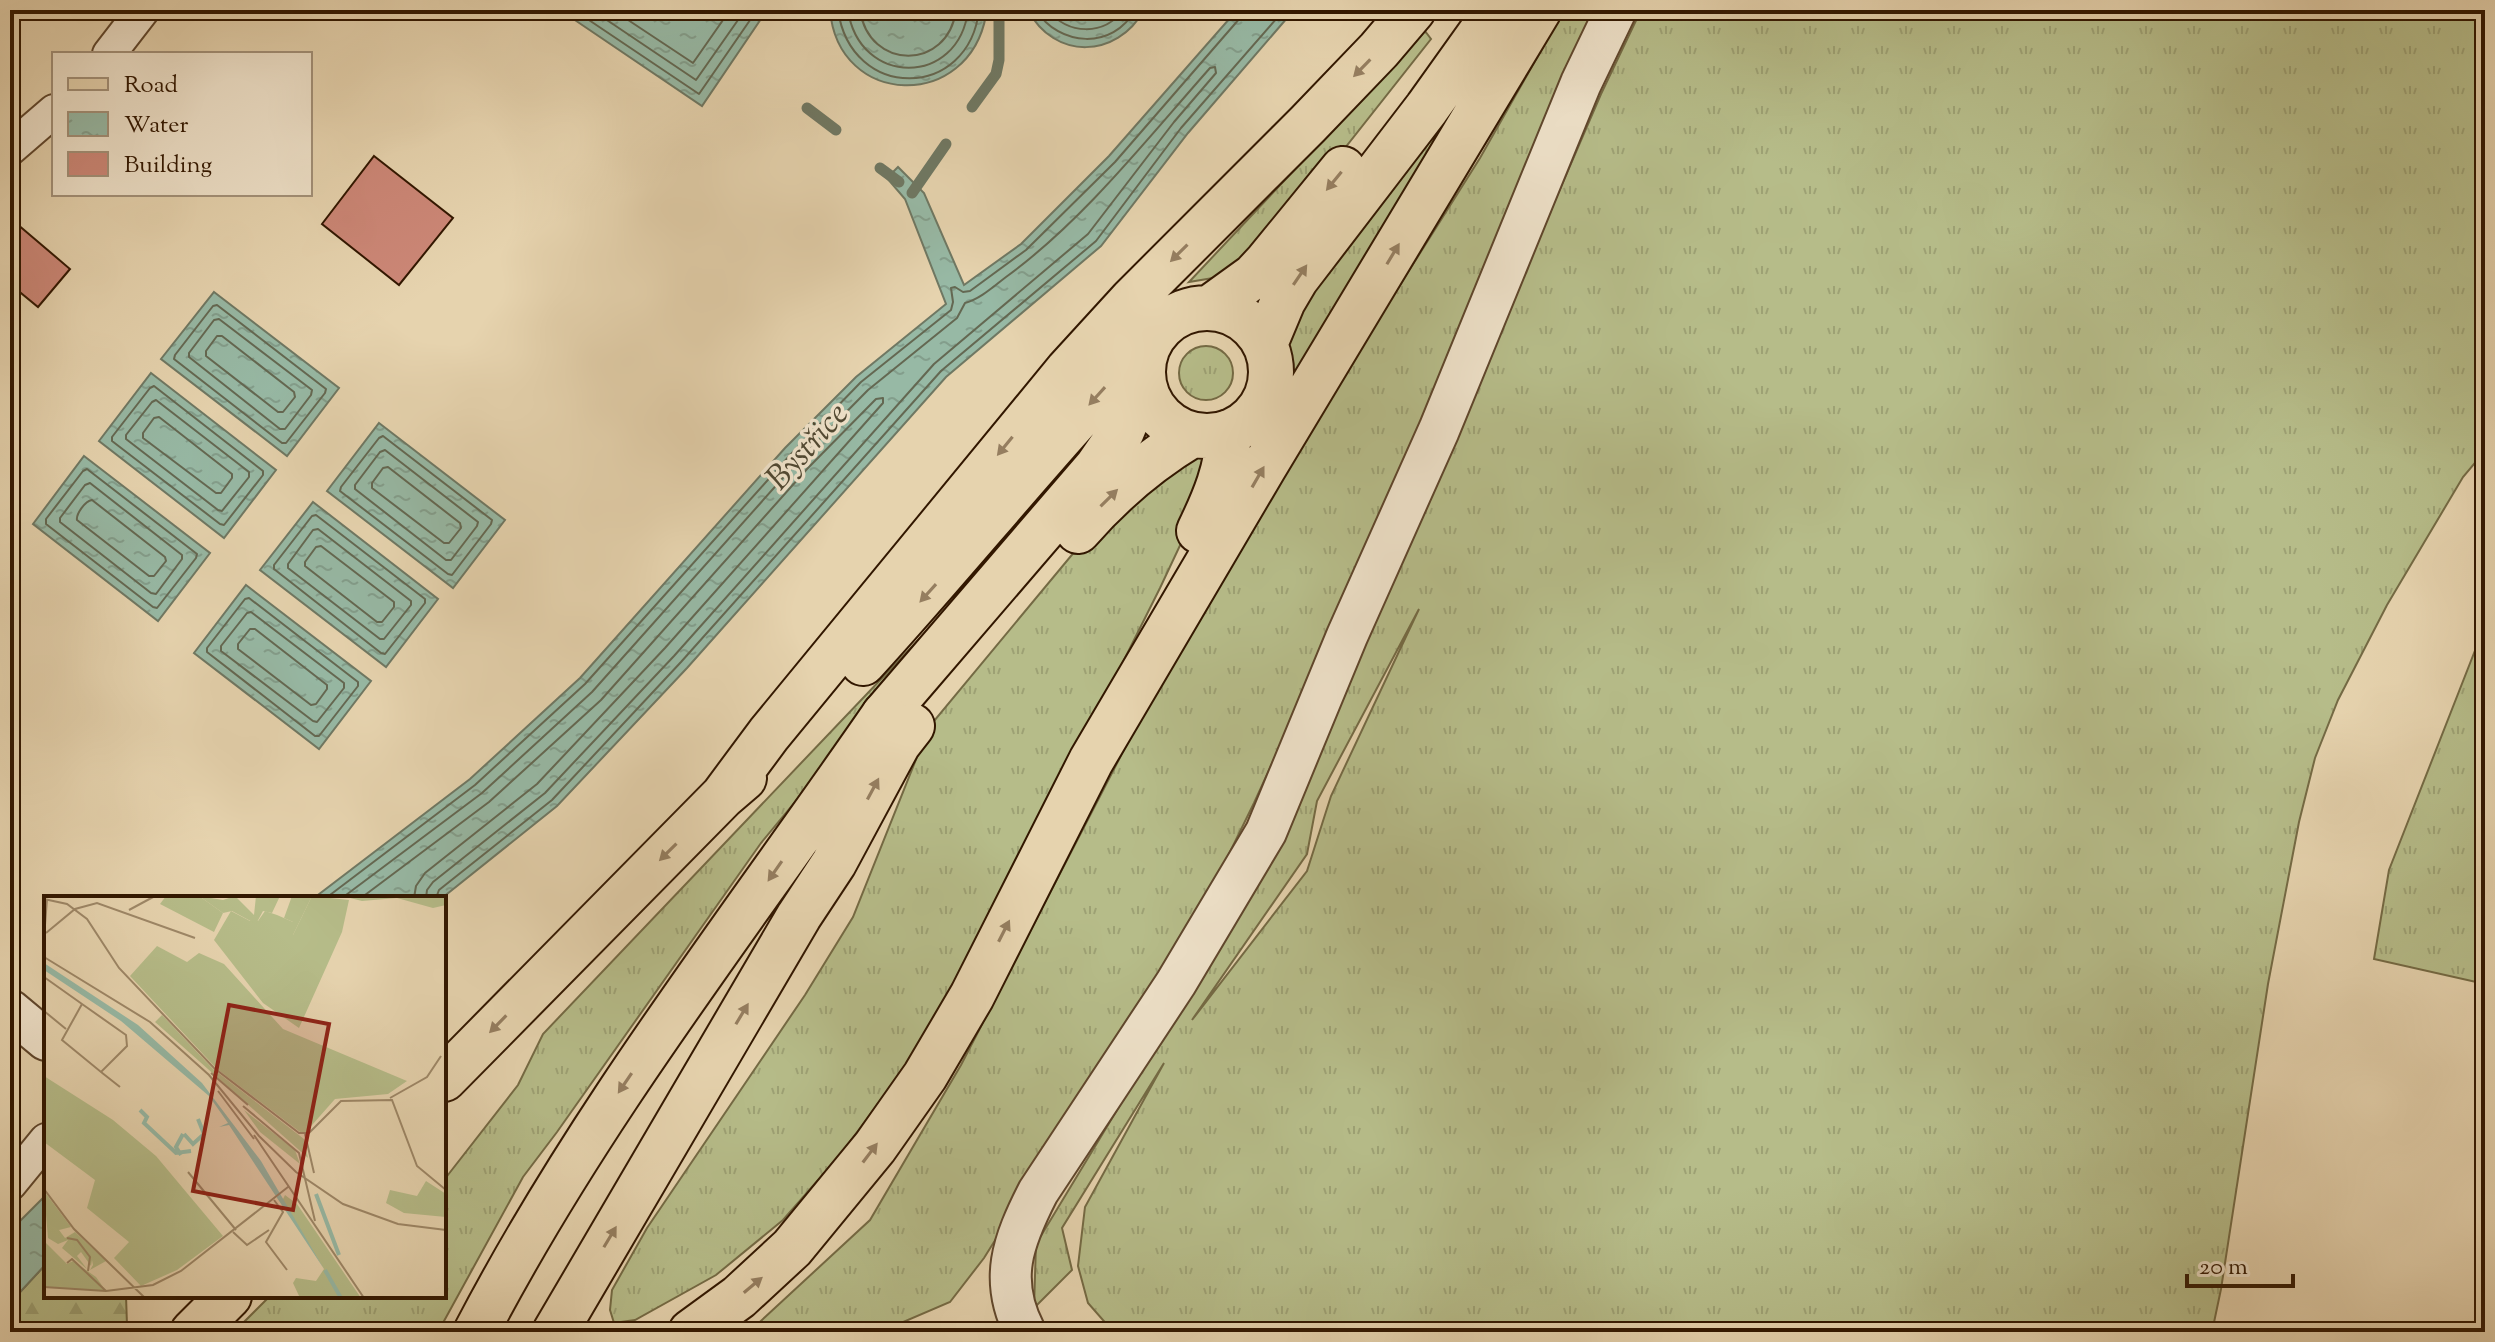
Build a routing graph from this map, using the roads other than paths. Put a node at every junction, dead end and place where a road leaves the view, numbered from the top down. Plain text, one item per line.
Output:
1 (143, 10) edge
2 (1413, 10) edge
3 (1469, 10) edge
4 (1497, 10) edge
5 (1539, 10) edge
6 (1616, 10) edge
7 (111, 52) edge
8 (52, 113) edge
9 (10, 149) edge
10 (1211, 307) junction
11 (1265, 344) junction
12 (1147, 360) junction
13 (1210, 434) junction
14 (898, 720) junction
15 (1091, 761) junction
16 (723, 796) junction
17 (10, 1010) edge
18 (44, 1038) edge
19 (446, 1077) edge
20 (44, 1142) edge
21 (10, 1184) edge
22 (562, 1318) edge
23 (476, 1332) edge
24 (691, 1332) edge
25 (1025, 1332) edge

1 - 7 street
2 -> 16 main road
3 -> 10 main road
11 -> 4 main road
15 -> 5 main road
6 - 25 street
8 - 9 street
10 - 11 main road
10 - 12 main road
11 - 13 main road
12 - 13 main road
12 - 14 main road
12 -> 16 main road
14 -> 13 main road
13 - 15 main road
22 -> 14 main road
14 -> 23 main road
24 -> 15 main road
16 -> 19 main road
17 - 18 street
20 - 21 street

